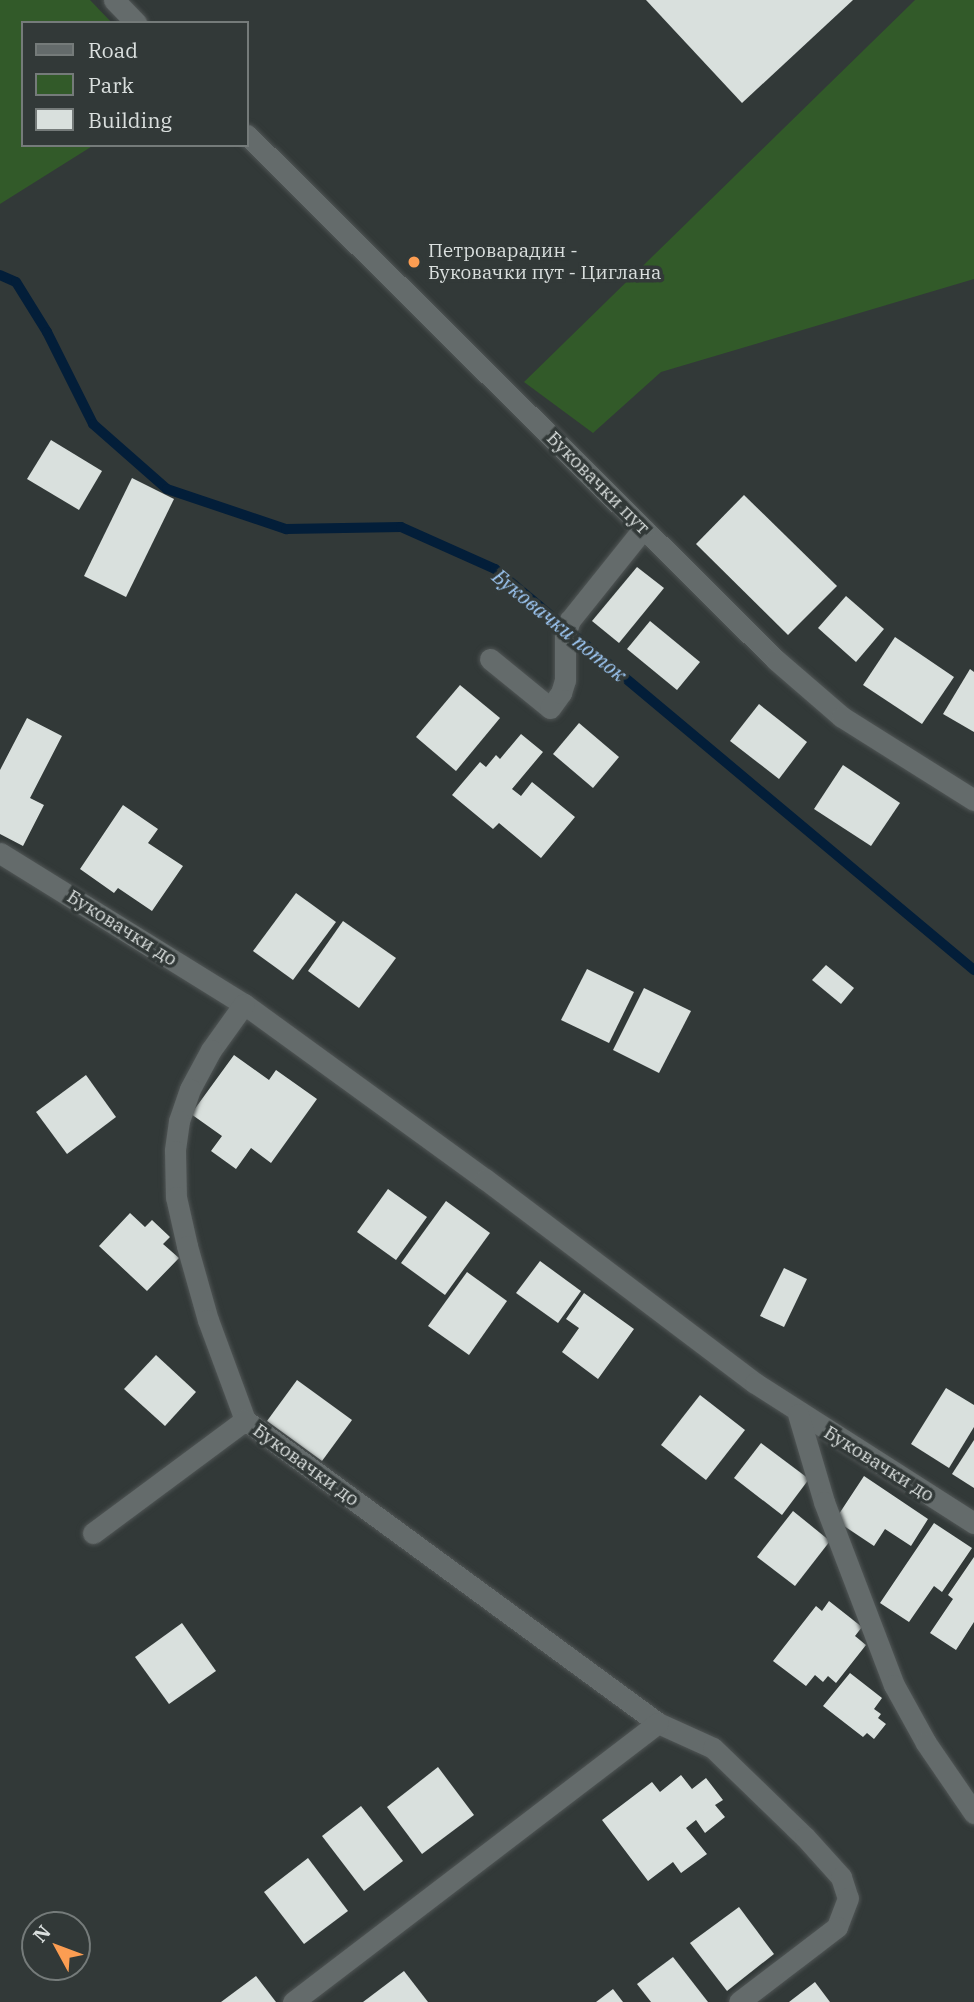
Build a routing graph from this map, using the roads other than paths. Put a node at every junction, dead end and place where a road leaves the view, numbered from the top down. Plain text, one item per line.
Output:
1 (114, 0) edge
2 (134, 21) edge
3 (248, 136) edge
4 (643, 529) junction
5 (490, 659) dead end
6 (974, 800) edge
7 (0, 853) edge
8 (244, 1004) junction
9 (798, 1413) junction
10 (245, 1420) junction
11 (974, 1523) edge
12 (93, 1533) dead end
13 (658, 1723) junction
14 (974, 1813) edge
15 (293, 2002) edge
16 (739, 2002) edge

1 - 2 street
3 - 4 street, Буковачки пут
4 - 5 street
4 - 6 street, Буковачки пут
7 - 8 street, Буковачки до
8 - 9 street, Буковачки до
8 - 10 street, Буковачки до
9 - 11 street, Буковачки до
9 - 14 street
10 - 12 street
10 - 13 street, Буковачки до
13 - 15 street
13 - 16 street, Буковачки до

